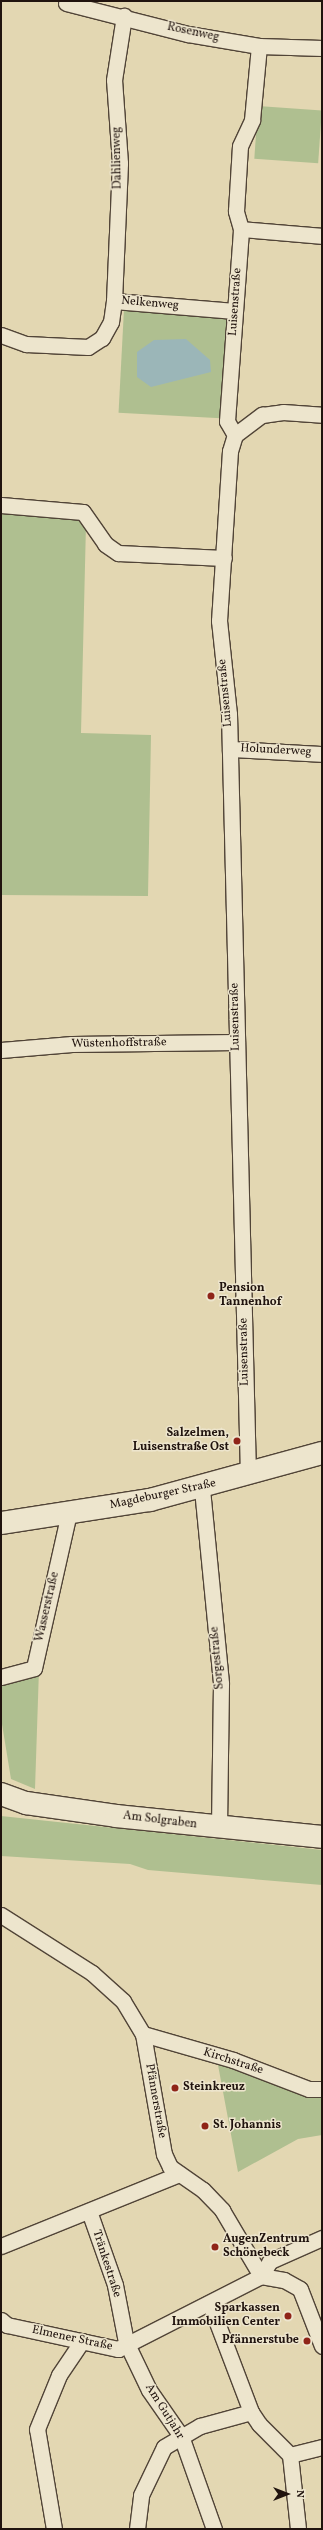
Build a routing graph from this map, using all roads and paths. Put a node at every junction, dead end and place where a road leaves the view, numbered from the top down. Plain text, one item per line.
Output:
1 (66, 3) dead end
2 (124, 16) junction
3 (259, 46) junction
4 (322, 48) edge
5 (241, 229) junction
6 (322, 236) edge
7 (114, 301) junction
8 (235, 311) junction
9 (1, 335) edge
10 (322, 415) edge
11 (235, 435) junction
12 (1, 505) edge
13 (224, 558) junction
14 (230, 749) junction
15 (322, 754) edge
16 (237, 1042) junction
17 (1, 1050) edge
18 (322, 1453) edge
19 (248, 1475) junction
20 (202, 1488) junction
21 (69, 1513) junction
22 (1, 1523) edge
23 (1, 1677) edge
24 (1, 1794) edge
25 (219, 1828) junction
26 (322, 1837) edge
27 (1, 1915) edge
28 (143, 2034) junction
29 (322, 2090) edge
30 (179, 2174) junction
31 (89, 2211) junction
32 (322, 2238) edge
33 (1, 2246) edge
34 (261, 2276) junction
35 (210, 2304) junction
36 (4, 2323) edge
37 (82, 2341) junction
38 (126, 2342) junction
39 (322, 2346) edge
40 (251, 2412) junction
41 (181, 2436) junction
42 (322, 2447) edge
43 (290, 2455) junction
44 (54, 2529) edge
45 (137, 2529) edge
46 (214, 2529) edge
47 (298, 2529) edge

1 - 2 street, Rosenweg
2 - 3 street, Rosenweg
2 - 7 street, Dahlienweg
3 - 4 street, Rosenweg
3 - 5 street, Luisenstraße
5 - 6 street
5 - 8 street, Luisenstraße
7 - 8 street, Nelkenweg
7 - 9 street, Nelkenweg
8 - 11 street, Luisenstraße
10 - 11 street
11 - 13 street, Luisenstraße
12 - 13 street
13 - 14 street, Luisenstraße
14 - 15 street, Holunderweg
14 - 16 street, Luisenstraße
16 - 17 street, Wüstenhoffstraße
16 - 19 street, Luisenstraße
18 - 19 street, Magdeburger Straße
19 - 20 street, Magdeburger Straße
20 - 21 street, Magdeburger Straße
20 - 25 street, Sorgestraße
21 - 22 street, Magdeburger Straße
21 - 23 street, Wasserstraße
24 - 25 street, Am Solgraben
25 - 26 street, Am Solgraben
27 - 28 street, Pfännerstraße
28 - 29 street, Kirchstraße
28 - 30 street, Pfännerstraße
30 - 31 street
30 - 34 street, Pfännerstraße
31 - 33 street
31 - 38 street, Tränkestraße
32 - 34 street, Elmener Straße
34 - 35 street, Elmener Straße
34 - 39 street
35 - 38 street, Elmener Straße
35 - 40 street
36 - 37 street, Elmener Straße
37 - 38 street, Elmener Straße
37 - 44 street
38 - 41 street, Am Gutjahr
40 - 41 street
40 - 43 street
41 - 45 street
41 - 46 street, Am Gutjahr
42 - 43 street
43 - 47 street

